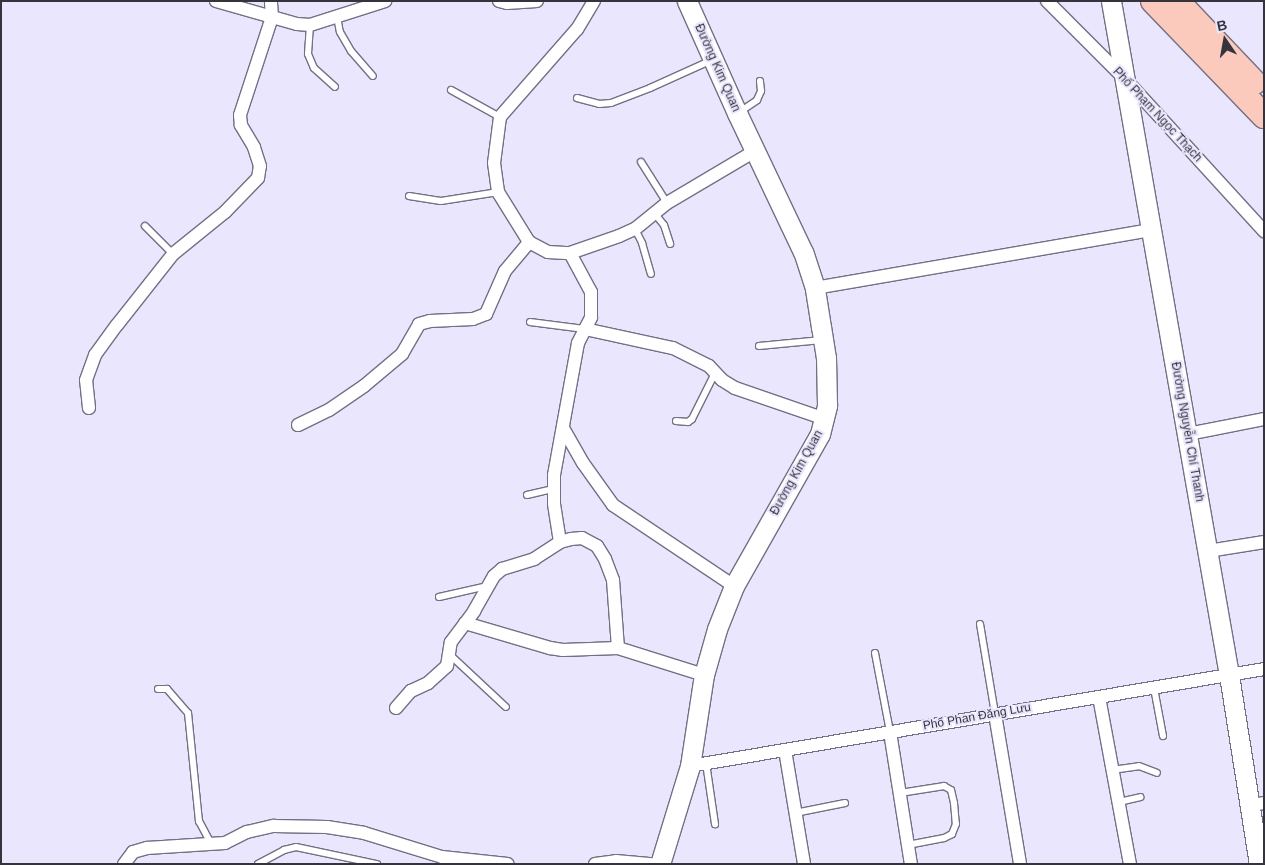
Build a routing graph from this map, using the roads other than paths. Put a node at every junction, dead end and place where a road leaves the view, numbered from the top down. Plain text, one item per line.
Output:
1 (216, 1) edge
2 (271, 1) edge
3 (385, 1) edge
4 (499, 1) edge
5 (537, 1) edge
6 (594, 1) edge
7 (687, 1) edge
8 (1047, 1) edge
9 (1111, 1) edge
10 (1153, 1) edge
11 (1177, 1) edge
12 (272, 17) junction
13 (337, 17) junction
14 (310, 24) junction
15 (713, 59) junction
16 (374, 76) dead end
17 (1126, 80) junction
18 (760, 81) dead end
19 (335, 87) dead end
20 (451, 90) dead end
21 (1264, 92) edge
22 (577, 98) dead end
23 (737, 113) junction
24 (1264, 116) edge
25 (500, 117) junction
26 (755, 151) junction
27 (642, 162) dead end
28 (498, 192) junction
29 (409, 196) dead end
30 (667, 203) junction
31 (654, 214) junction
32 (145, 226) dead end
33 (635, 229) junction
34 (1152, 230) junction
35 (1264, 231) edge
36 (529, 242) junction
37 (670, 244) dead end
38 (570, 253) junction
39 (173, 254) junction
40 (651, 274) dead end
41 (815, 288) junction
42 (530, 322) dead end
43 (585, 329) junction
44 (823, 340) junction
45 (759, 346) dead end
46 (715, 373) junction
47 (89, 408) dead end
48 (825, 419) junction
49 (1264, 419) edge
50 (676, 421) dead end
51 (298, 425) dead end
52 (563, 428) junction
53 (1188, 434) junction
54 (553, 488) junction
55 (527, 495) dead end
56 (560, 542) junction
57 (1264, 542) edge
58 (1208, 551) junction
59 (487, 586) junction
60 (734, 586) junction
61 (440, 597) dead end
62 (465, 623) junction
63 (980, 624) dead end
64 (618, 648) junction
65 (448, 652) junction
66 (875, 653) dead end
67 (1264, 669) edge
68 (1229, 675) junction
69 (704, 676) junction
70 (1154, 688) junction
71 (158, 690) dead end
72 (1100, 697) junction
73 (506, 706) dead end
74 (396, 708) dead end
75 (995, 714) junction
76 (890, 732) junction
77 (1163, 736) dead end
78 (785, 750) junction
79 (698, 765) junction
80 (1112, 770) junction
81 (1158, 773) dead end
82 (900, 793) junction
83 (1140, 797) dead end
84 (1119, 802) junction
85 (845, 803) dead end
86 (1257, 804) edge
87 (795, 813) junction
88 (715, 824) dead end
89 (212, 845) junction
90 (908, 845) junction
91 (124, 864) edge
92 (258, 864) edge
93 (377, 864) edge
94 (508, 864) edge
95 (594, 864) edge
96 (652, 864) edge
97 (660, 864) edge
98 (804, 864) edge
99 (911, 864) edge
100 (1020, 864) edge
101 (1130, 864) edge
102 (1259, 864) edge

1 - 12 street
2 - 12 street
3 - 13 street
4 - 5 street
6 - 25 street
7 - 15 main road, Đường Kim Quan
8 - 17 street, Phố Phạm Ngọc Thạch
9 - 17 main road, Đường Nguyễn Chí Thanh
10 - 24 highway
11 - 21 highway
12 - 14 street
12 - 39 street
13 - 14 street
13 - 16 lane
14 - 19 lane
15 - 22 lane
15 - 23 main road, Đường Kim Quan
17 - 34 main road, Đường Nguyễn Chí Thanh
17 - 35 street, Phố Phạm Ngọc Thạch
18 - 23 lane
20 - 25 lane
23 - 26 main road, Đường Kim Quan
25 - 28 street
26 - 30 street
26 - 41 main road, Đường Kim Quan
27 - 30 lane
28 - 29 lane
28 - 36 street
30 - 31 street
31 - 33 street
31 - 37 lane
32 - 39 lane
33 - 38 street
33 - 40 lane
34 - 41 street
34 - 53 main road, Đường Nguyễn Chí Thanh
36 - 38 street
36 - 51 street
38 - 43 street
39 - 47 street
41 - 44 main road, Đường Kim Quan
42 - 43 lane
43 - 46 street
43 - 52 street
44 - 45 lane
44 - 48 main road, Đường Kim Quan
46 - 48 street
46 - 50 lane
48 - 60 main road, Đường Kim Quan
49 - 53 street
52 - 54 street
52 - 60 street
53 - 58 main road, Đường Nguyễn Chí Thanh
54 - 55 lane
54 - 56 street
56 - 59 street
56 - 64 street
57 - 58 street
58 - 68 main road, Đường Nguyễn Chí Thanh
59 - 61 lane
59 - 62 street
60 - 69 main road, Đường Kim Quan
62 - 64 street
62 - 65 street
63 - 75 lane
64 - 69 street
65 - 73 lane
65 - 74 street
66 - 76 lane
67 - 68 street, Phố Phan Đăng Lưu
68 - 70 street, Phố Phan Đăng Lưu
68 - 86 main road, Đường Nguyễn Chí Thanh
69 - 79 main road, Đường Kim Quan
70 - 72 street, Phố Phan Đăng Lưu
70 - 77 lane
71 - 89 lane
72 - 75 street, Phố Phan Đăng Lưu
72 - 80 street
75 - 76 street, Phố Phan Đăng Lưu
75 - 100 street
76 - 78 street, Phố Phan Đăng Lưu
76 - 82 street
78 - 79 street, Phố Phan Đăng Lưu
78 - 87 street
79 - 88 lane
79 - 97 main road, Đường Kim Quan
80 - 81 lane
80 - 84 street
82 - 90 street
82 - 90 lane
83 - 84 lane
84 - 101 street
85 - 87 lane
86 - 102 main road, Đường Nguyễn Chí Thanh
87 - 98 street
89 - 91 street
89 - 94 street
90 - 99 street
92 - 93 lane
95 - 96 street

